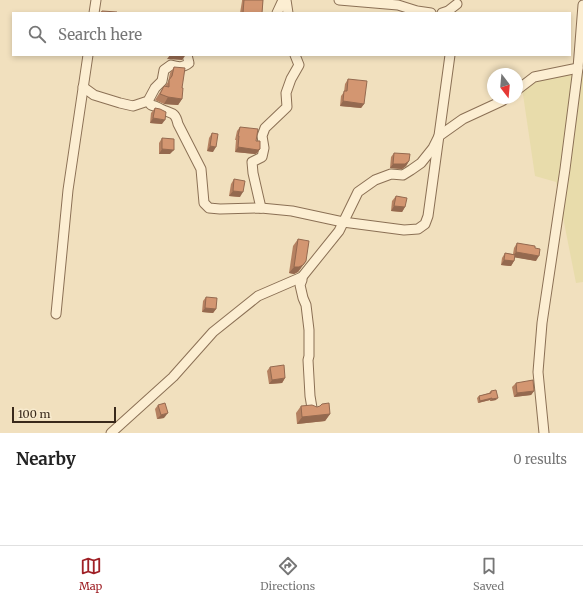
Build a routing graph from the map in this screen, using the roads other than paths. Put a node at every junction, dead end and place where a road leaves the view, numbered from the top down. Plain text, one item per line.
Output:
1 (96, 0) edge
2 (285, 0) edge
3 (339, 0) edge
4 (583, 5) edge
5 (456, 6) edge
6 (94, 12) edge
7 (278, 12) edge
8 (288, 12) edge
9 (424, 12) edge
10 (444, 12) edge
11 (88, 56) edge
12 (187, 56) edge
13 (295, 56) edge
14 (450, 56) edge
15 (578, 68) junction
16 (523, 85) edge
17 (83, 87) junction
18 (148, 100) junction
19 (495, 104) edge
20 (439, 136) junction
21 (261, 208) junction
22 (343, 222) junction
23 (302, 277) junction
24 (56, 314) dead end
25 (312, 408) edge
26 (111, 433) edge
27 (544, 433) edge

1 - 6 street
2 - 7 street
2 - 8 street
3 - 9 street
4 - 15 street
5 - 10 street
11 - 17 street
12 - 18 street
13 - 21 street
14 - 20 street
15 - 16 street
15 - 27 street
17 - 18 street
17 - 24 street
18 - 21 street
19 - 20 street
20 - 22 street
20 - 22 street
21 - 22 street
22 - 23 street
23 - 25 street
23 - 26 street

